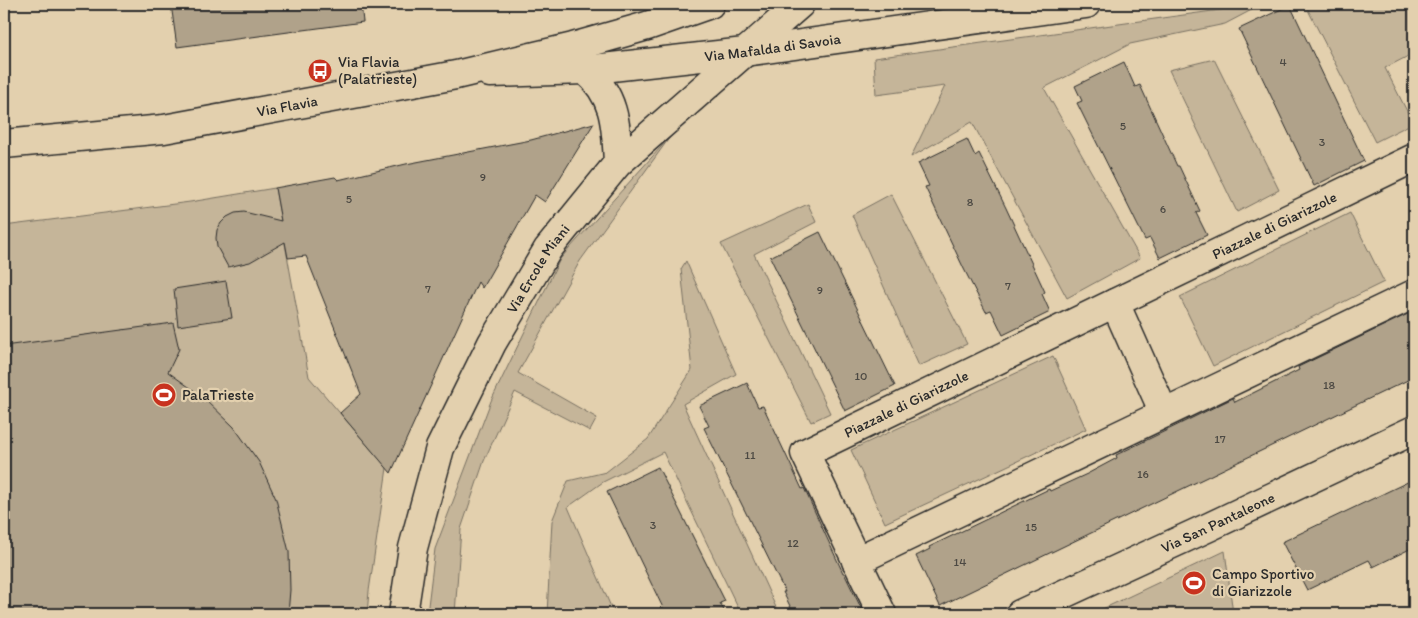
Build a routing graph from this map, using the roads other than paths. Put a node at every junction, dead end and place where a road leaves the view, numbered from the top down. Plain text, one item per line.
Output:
1 (710, 4) edge
2 (800, 4) edge
3 (1086, 4) edge
4 (745, 52) junction
5 (585, 70) junction
6 (456, 75) junction
7 (4, 144) edge
8 (618, 163) junction
9 (1412, 166) edge
10 (1414, 294) edge
11 (1115, 303) junction
12 (1164, 413) junction
13 (1414, 430) edge
14 (856, 561) junction
15 (403, 614) edge
16 (882, 614) edge
17 (1020, 614) edge

1 - 6 street, Via Flavia
2 - 4 street, Via Ercole Miani
3 - 4 street, Via Mafalda di Savoia
4 - 5 street, Via Mafalda di Savoia
4 - 8 street, Via Ercole Miani
5 - 6 street, Via Mafalda di Savoia
5 - 8 street
6 - 7 street, Via Flavia
8 - 15 street, Via Ercole Miani
9 - 11 street, Piazzale di Giarizzole
10 - 12 street
11 - 12 street
11 - 14 street, Piazzale di Giarizzole
12 - 14 street
13 - 17 street, Via San Pantaleone
14 - 16 street, Piazzale di Giarizzole

